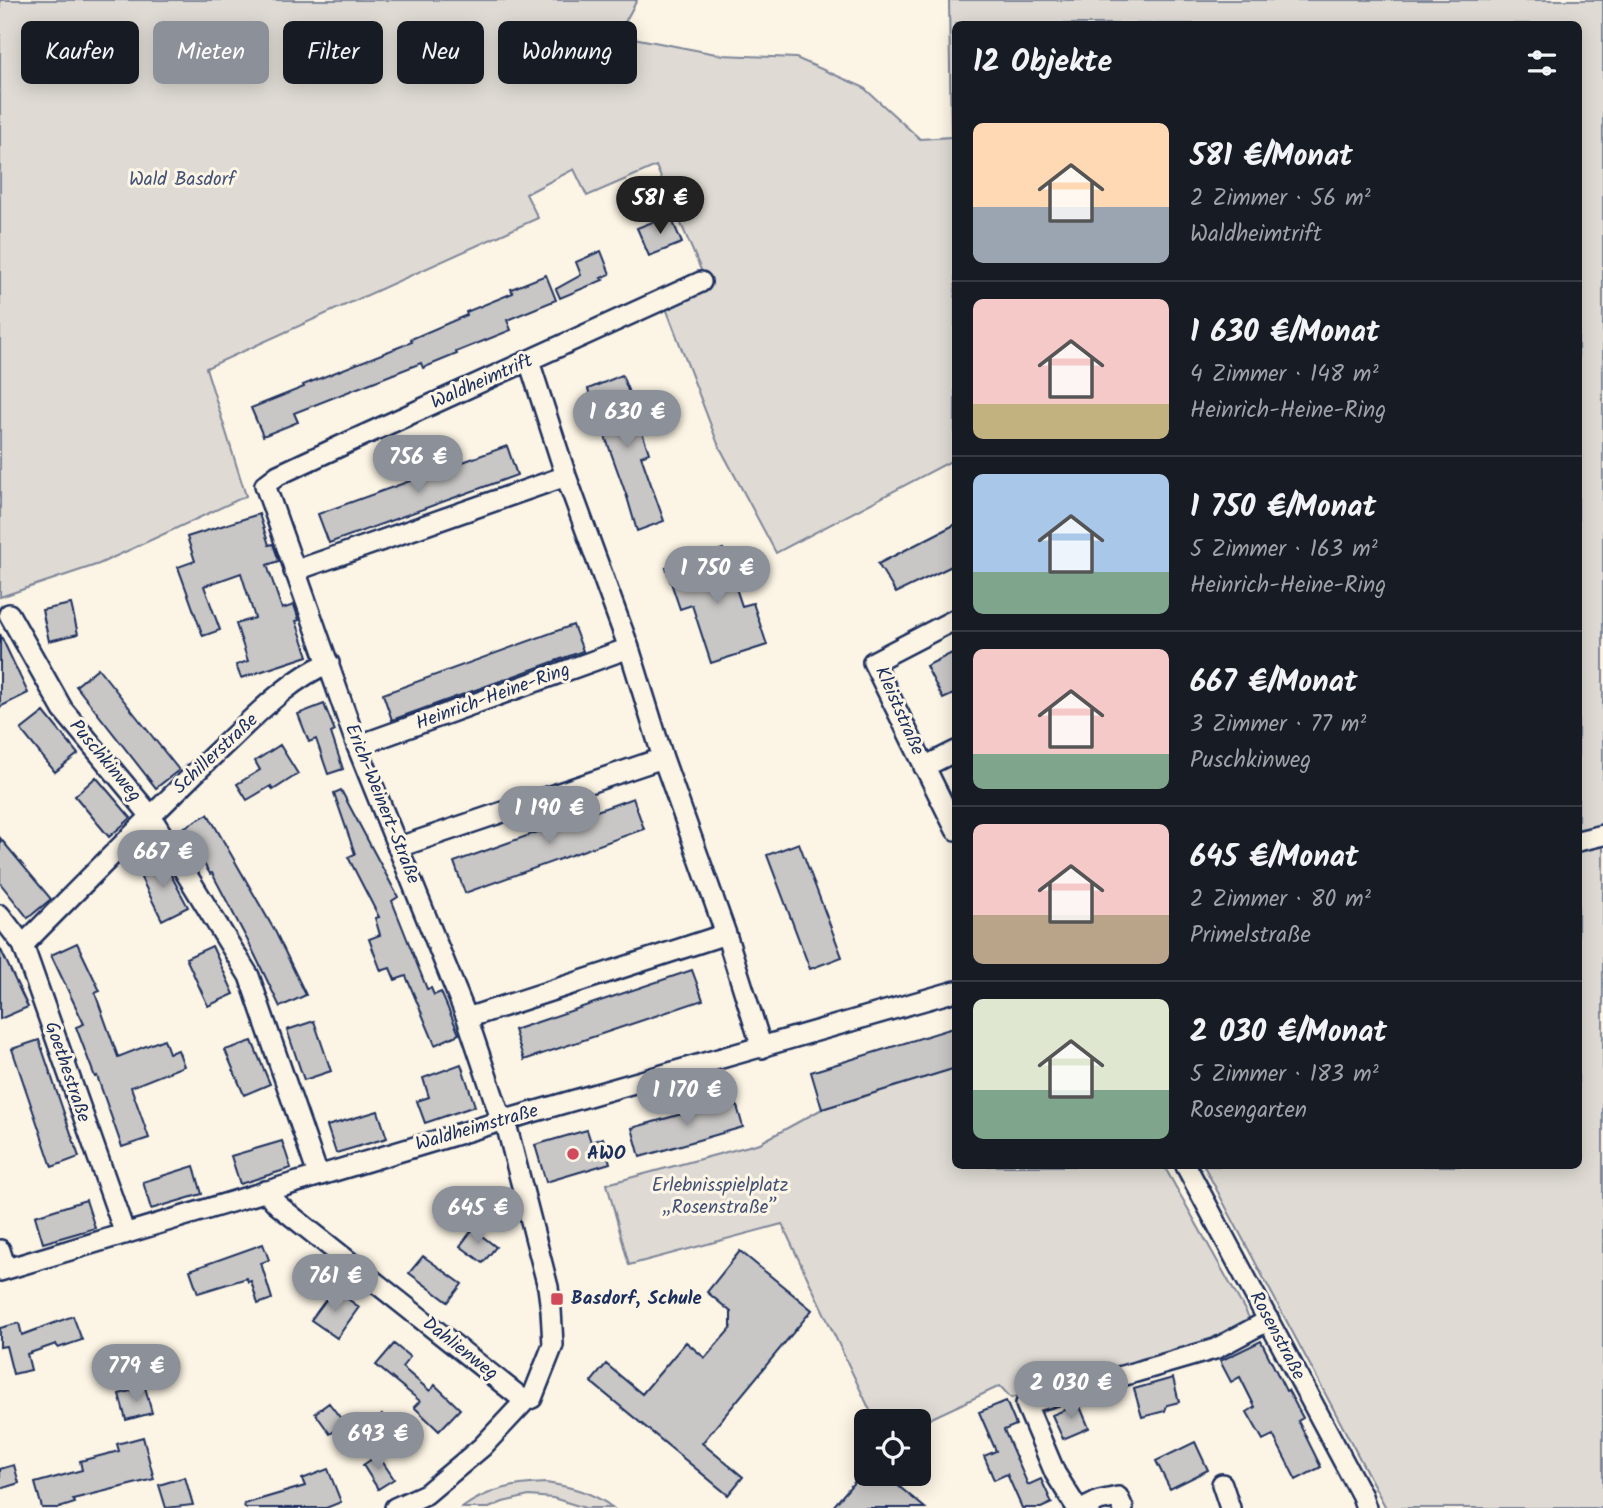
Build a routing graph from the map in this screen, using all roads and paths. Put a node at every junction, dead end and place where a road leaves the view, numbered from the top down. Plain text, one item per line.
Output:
1 (701, 282) dead end
2 (529, 361) junction
3 (566, 476) junction
4 (265, 485) joint
5 (295, 571) junction
6 (9, 614) dead end
7 (952, 621) edge
8 (629, 648) junction
9 (329, 663) junction
10 (356, 746) junction
11 (952, 753) edge
12 (663, 758) junction
13 (924, 767) junction
14 (150, 815) junction
15 (952, 822) edge
16 (1603, 835) edge
17 (1582, 840) edge
18 (399, 847) junction
19 (0, 915) edge
20 (726, 934) junction
21 (23, 945) junction
22 (952, 992) edge
23 (467, 1018) junction
24 (762, 1048) junction
25 (505, 1120) junction
26 (1188, 1169) edge
27 (318, 1175) junction
28 (265, 1191) junction
29 (125, 1234) junction
30 (2, 1263) edge
31 (1269, 1320) junction
32 (525, 1401) junction
33 (1222, 1484) dead end
34 (395, 1508) edge
35 (1077, 1508) edge
36 (1085, 1508) edge
37 (1123, 1508) edge
38 (1230, 1508) edge
39 (1366, 1508) edge

1 - 2 street, Waldheimtrift
2 - 3 street
2 - 4 street, Waldheimtrift
3 - 5 street
3 - 8 street
4 - 5 street, Erich-Weinert-Straße
5 - 9 street, Erich-Weinert-Straße
6 - 14 street, Puschkinweg
7 - 13 street, Kleiststraße
8 - 10 street, Heinrich-Heine-Ring
8 - 12 street
9 - 10 street, Erich-Weinert-Straße
9 - 14 street, Schillerstraße
10 - 18 street, Erich-Weinert-Straße
11 - 13 street, Kleiststraße
12 - 18 street
12 - 20 street
13 - 15 street, Kleiststraße
14 - 21 street, Schillerstraße
14 - 27 street, Puschkinweg
16 - 17 street
18 - 23 street, Erich-Weinert-Straße
19 - 21 street, Goethestraße
20 - 23 street
20 - 24 street
21 - 29 street, Goethestraße
22 - 24 street, Waldheimstraße
23 - 25 street, Erich-Weinert-Straße
24 - 25 street, Waldheimstraße
25 - 27 street, Waldheimstraße
25 - 32 street, Erich-Weinert-Straße
26 - 31 street, Rosenstraße
27 - 28 street, Waldheimstraße
28 - 29 street, Waldheimstraße
28 - 32 street, Dahlienweg
29 - 30 street, Waldheimstraße
31 - 35 street
31 - 39 street, Rosenstraße
32 - 34 street, Erich-Weinert-Straße
33 - 38 street
36 - 37 street

